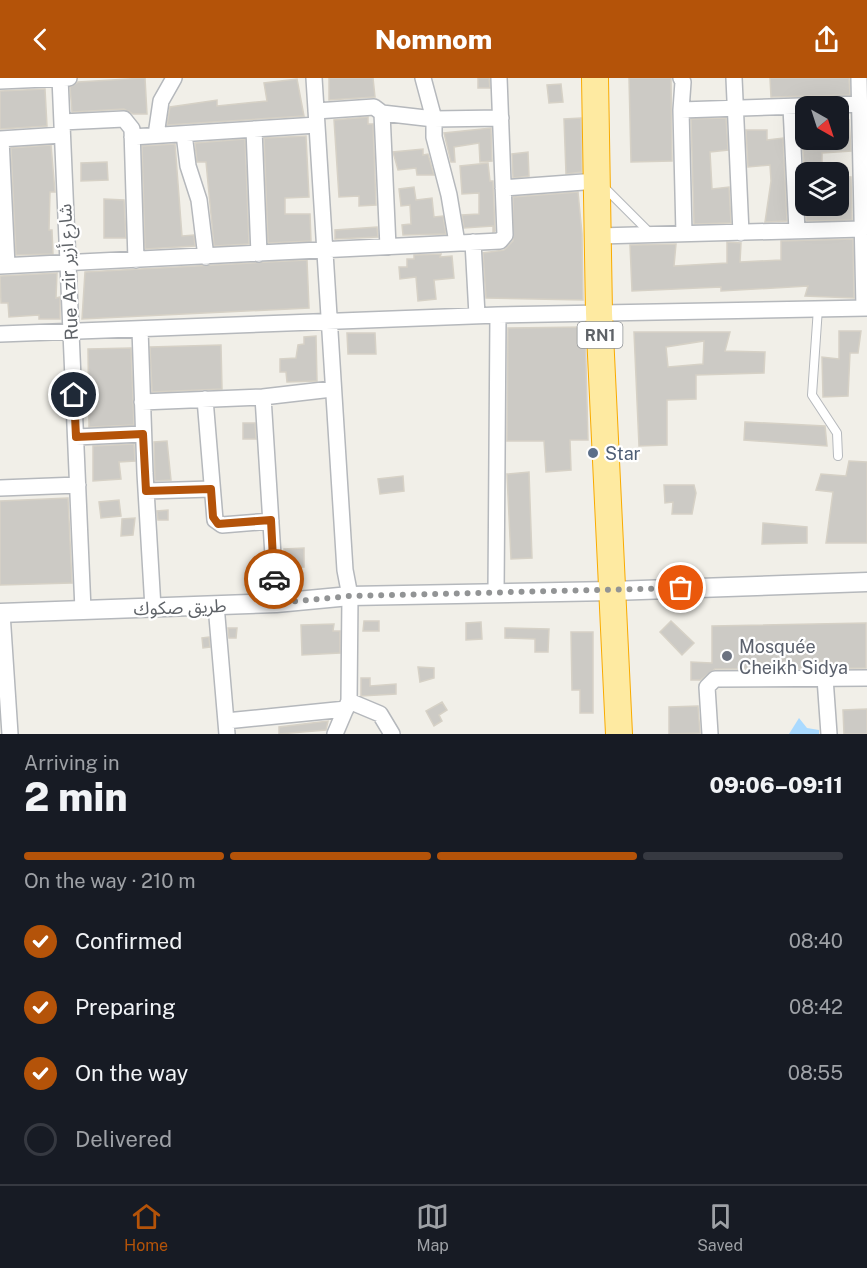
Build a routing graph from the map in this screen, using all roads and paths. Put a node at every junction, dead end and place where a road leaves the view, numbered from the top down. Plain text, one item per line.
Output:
1 (60, 78) edge
2 (69, 78) edge
3 (174, 78) edge
4 (314, 78) edge
5 (423, 78) edge
6 (499, 78) edge
7 (595, 78) edge
8 (681, 78) edge
9 (735, 78) edge
10 (859, 78) edge
11 (0, 81) edge
12 (860, 104) junction
13 (791, 106) junction
14 (735, 108) junction
15 (681, 110) junction
16 (382, 113) junction
17 (316, 118) junction
18 (501, 118) junction
19 (434, 119) junction
20 (62, 128) junction
21 (254, 129) junction
22 (184, 134) junction
23 (156, 135) junction
24 (132, 136) junction
25 (1, 139) edge
26 (597, 181) junction
27 (504, 188) junction
28 (864, 225) edge
29 (797, 231) junction
30 (741, 232) junction
31 (684, 234) junction
32 (652, 235) junction
33 (599, 236) junction
34 (465, 243) junction
35 (388, 247) junction
36 (324, 251) junction
37 (259, 254) junction
38 (206, 257) junction
39 (136, 260) junction
40 (68, 263) junction
41 (4, 266) edge
42 (818, 308) junction
43 (865, 308) edge
44 (599, 313) junction
45 (477, 315) junction
46 (498, 315) junction
47 (328, 322) junction
48 (140, 329) junction
49 (71, 332) junction
50 (0, 334) edge
51 (332, 389) junction
52 (263, 397) junction
53 (205, 399) junction
54 (142, 402) junction
55 (143, 434) junction
56 (76, 437) junction
57 (838, 456) dead end
58 (78, 485) junction
59 (0, 488) edge
60 (211, 489) junction
61 (146, 491) junction
62 (271, 520) junction
63 (867, 582) edge
64 (867, 590) edge
65 (612, 591) junction
66 (496, 594) junction
67 (350, 596) junction
68 (276, 603) junction
69 (216, 605) junction
70 (153, 608) junction
71 (83, 610) junction
72 (1, 613) edge
73 (825, 678) junction
74 (867, 678) edge
75 (347, 705) junction
76 (6, 725) edge
77 (226, 728) edge
78 (335, 734) edge
79 (392, 734) edge
80 (619, 734) edge
81 (710, 734) edge
82 (828, 734) edge

1 - 2 street
1 - 11 street
1 - 20 street, Rue Azir شارع أزير
3 - 23 street
4 - 17 street
5 - 19 street
6 - 18 street
7 - 26 highway, RN1
8 - 15 street
9 - 14 street
10 - 12 street
12 - 13 street
12 - 28 street
13 - 14 street
13 - 29 street
14 - 15 street
14 - 30 street
15 - 31 street
16 - 17 street
16 - 19 street
16 - 35 street
17 - 21 street
17 - 36 street
18 - 19 street
18 - 27 street
19 - 34 street
20 - 24 street
20 - 25 street
20 - 40 street, Rue Azir شارع أزير
21 - 22 street
21 - 37 street
22 - 23 street
22 - 38 street
23 - 24 street
24 - 39 street
25 - 41 street
26 - 27 street
26 - 32 lane
26 - 33 highway, RN1
27 - 34 street
28 - 29 street
28 - 43 street
29 - 30 street
30 - 31 street
31 - 32 street
32 - 33 street
33 - 44 highway, RN1
34 - 35 street
34 - 45 street
35 - 36 street
36 - 37 street
36 - 47 street
37 - 38 street
38 - 39 street
39 - 40 street
40 - 41 street
40 - 49 street, Rue Azir شارع أزير
42 - 43 street
42 - 44 street
42 - 57 lane
44 - 46 street
44 - 65 highway, RN1
45 - 46 street
45 - 47 street
46 - 66 street
47 - 48 street
47 - 51 street
48 - 49 street
48 - 54 street
49 - 50 street
49 - 56 street, Rue Azir شارع أزير
51 - 52 street
51 - 67 street
52 - 53 street
52 - 62 street
53 - 54 street
53 - 60 street
54 - 55 street
55 - 56 street
55 - 61 street
56 - 58 street, Rue Azir شارع أزير
58 - 59 street
58 - 71 street, Rue Azir شارع أزير
60 - 61 street
60 - 62 street
61 - 70 street
62 - 68 street
63 - 64 street
63 - 65 street, طريق صكوك
65 - 66 street, طريق صكوك
65 - 80 highway, RN1
66 - 67 street, طريق صكوك
67 - 68 street, طريق صكوك
67 - 75 street
68 - 69 street, طريق صكوك
69 - 70 street, طريق صكوك
69 - 77 street
70 - 71 street, طريق صكوك
71 - 72 street, طريق صكوك
72 - 76 street
73 - 74 street
73 - 81 street
73 - 82 street
75 - 77 street
75 - 78 street
75 - 79 street

